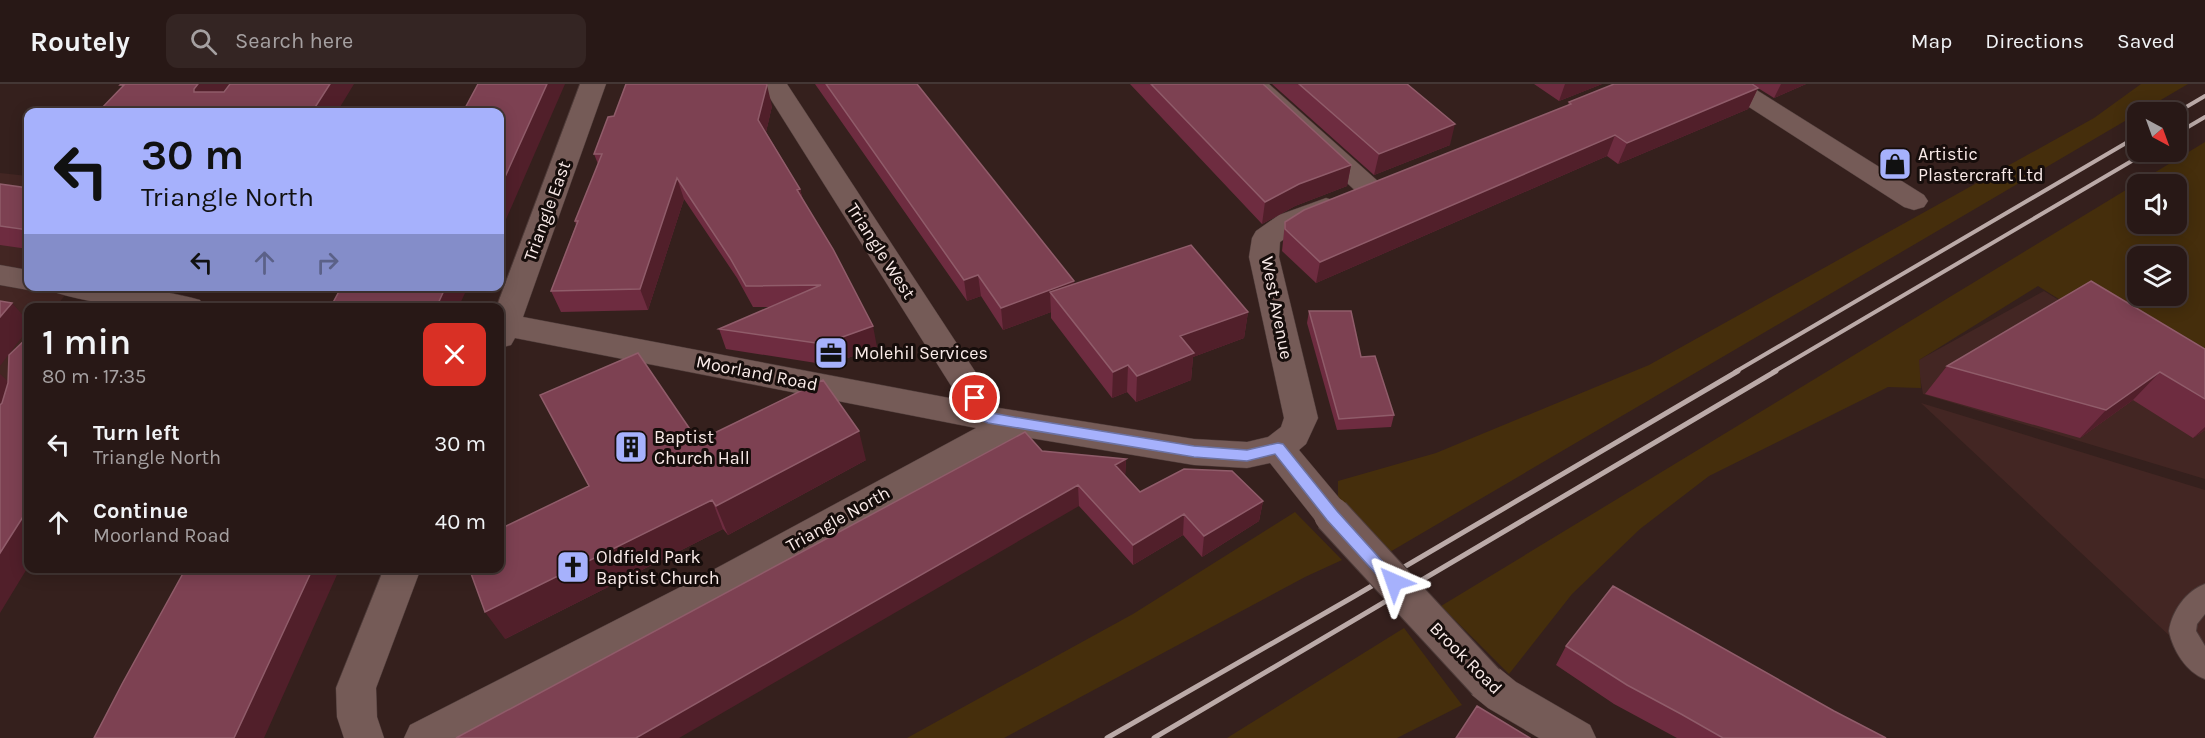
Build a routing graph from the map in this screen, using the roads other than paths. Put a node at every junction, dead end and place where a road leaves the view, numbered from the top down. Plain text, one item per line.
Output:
1 (594, 84) edge
2 (774, 84) edge
3 (1254, 84) edge
4 (1730, 84) edge
5 (1914, 201) dead end
6 (0, 275) edge
7 (24, 279) edge
8 (87, 293) edge
9 (155, 303) edge
10 (504, 321) edge
11 (504, 330) edge
12 (1001, 420) junction
13 (1278, 448) junction
14 (401, 573) edge
15 (2205, 596) edge
16 (2205, 666) edge
17 (364, 738) edge
18 (424, 738) edge
19 (1576, 738) edge

1 - 10 street, Triangle East
2 - 12 street, Triangle West
3 - 13 street, West Avenue
4 - 5 street
6 - 7 street
8 - 9 street
11 - 12 street, Moorland Road
12 - 13 street
12 - 18 street, Triangle North
13 - 19 street, Brook Road, bridge
14 - 17 street
15 - 16 lane

